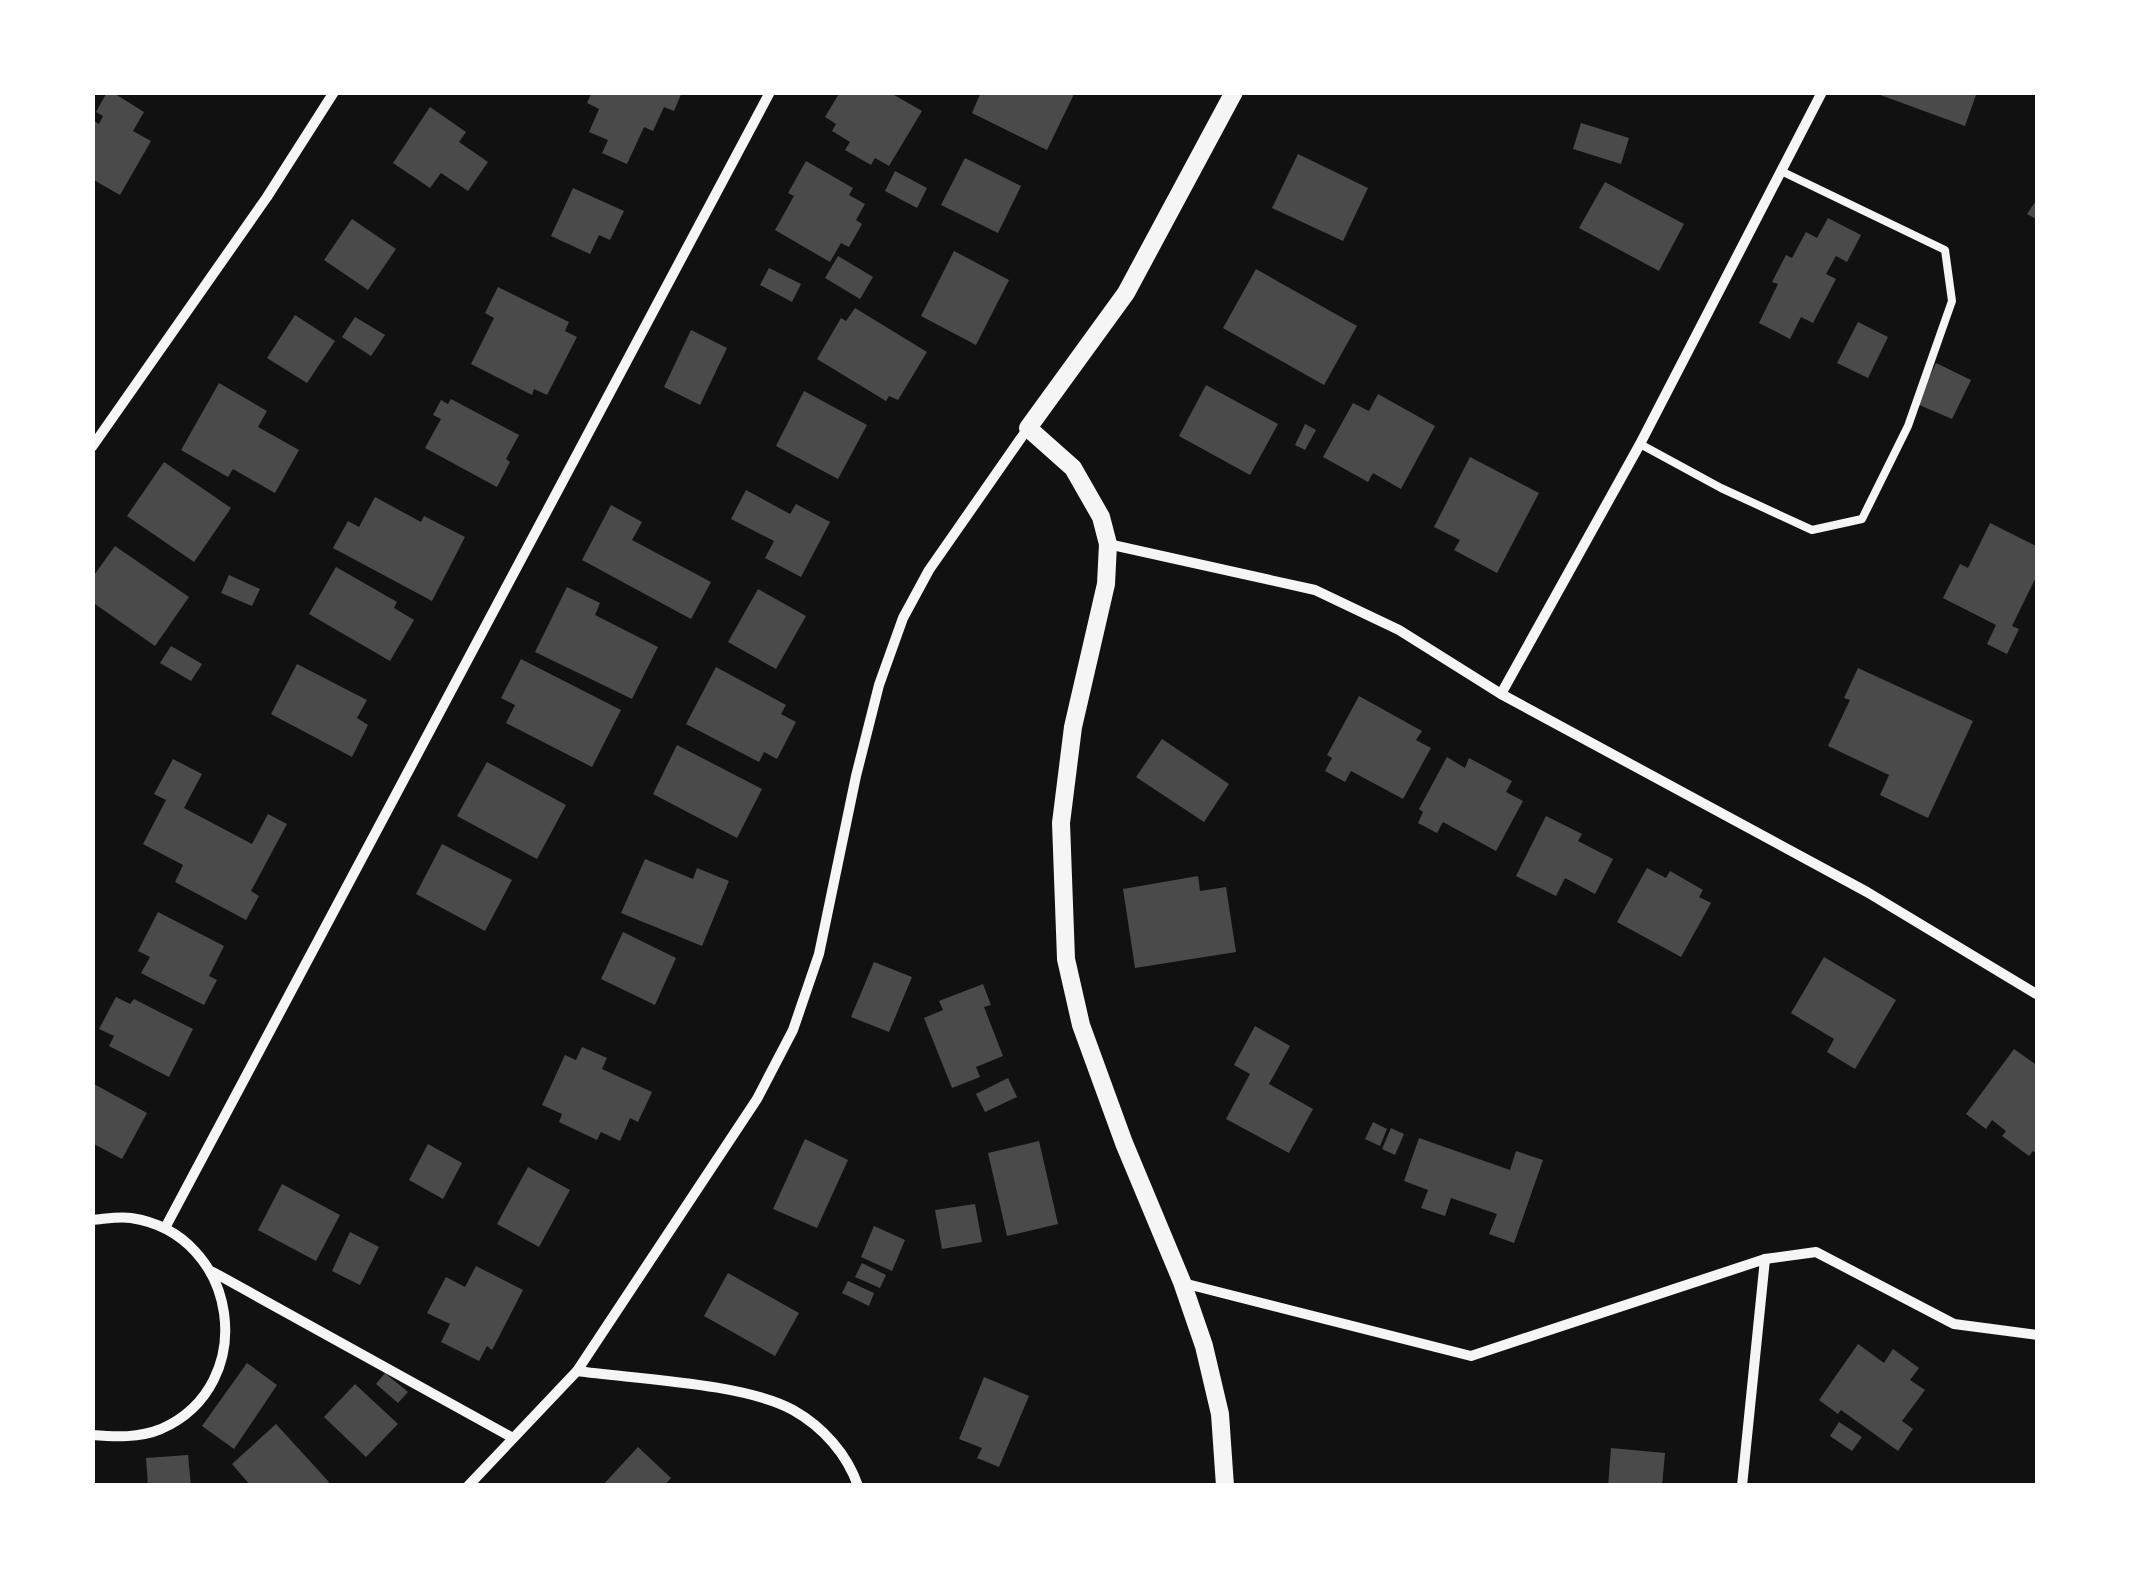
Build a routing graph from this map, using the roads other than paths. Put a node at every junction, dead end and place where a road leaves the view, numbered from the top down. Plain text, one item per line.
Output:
1 (334, 92) edge
2 (770, 92) edge
3 (1234, 92) edge
4 (1822, 92) edge
5 (1781, 171) junction
6 (1028, 428) junction
7 (1640, 444) junction
8 (92, 448) edge
9 (1108, 544) junction
10 (1501, 694) junction
11 (2038, 995) edge
12 (92, 1220) edge
13 (165, 1228) junction
14 (1766, 1259) junction
15 (213, 1272) junction
16 (1182, 1282) junction
17 (2038, 1335) edge
18 (577, 1371) junction
19 (92, 1435) edge
20 (512, 1438) junction
21 (468, 1486) edge
22 (858, 1486) edge
23 (1225, 1486) edge
24 (1742, 1486) edge

1 - 8 street
2 - 13 street
3 - 6 street
4 - 5 street
5 - 7 street
5 - 7 lane
6 - 9 street
6 - 18 street
7 - 10 street
9 - 10 street
9 - 16 street
10 - 11 street
12 - 13 street
13 - 15 street
14 - 16 street
14 - 17 street
14 - 24 street
15 - 19 street
15 - 20 street
16 - 23 street
18 - 20 street
18 - 22 street
20 - 21 street

